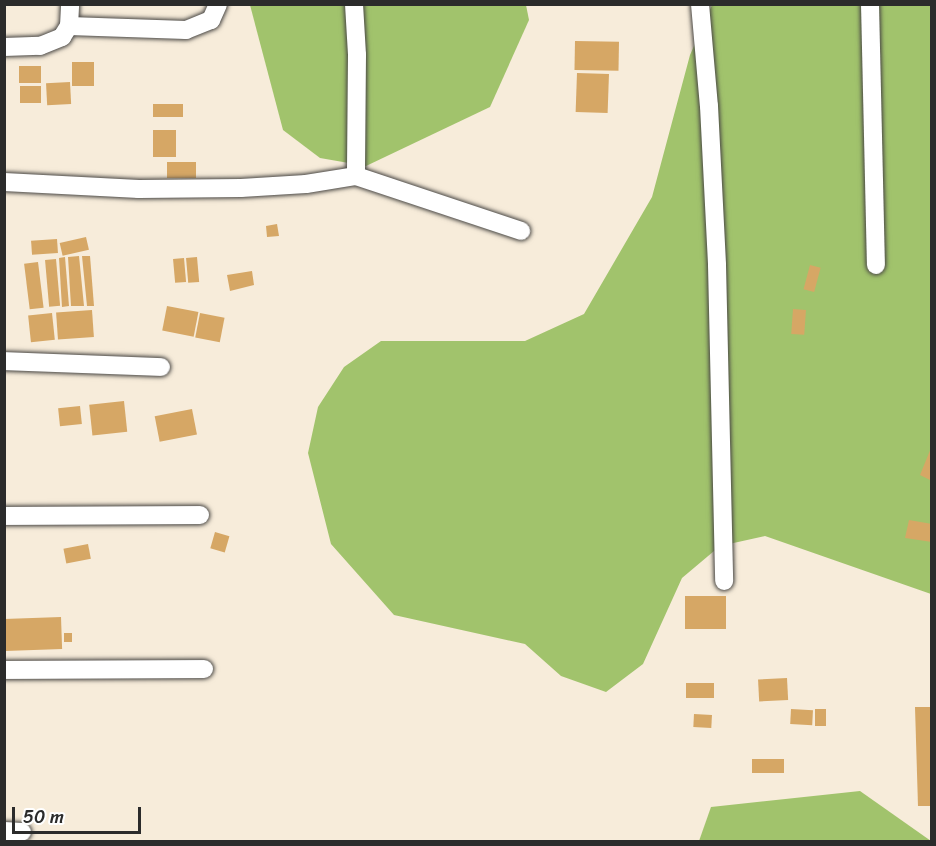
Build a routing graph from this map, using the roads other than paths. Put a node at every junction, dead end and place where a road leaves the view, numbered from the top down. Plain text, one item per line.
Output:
1 (70, 4) edge
2 (218, 4) edge
3 (354, 4) edge
4 (700, 4) edge
5 (870, 4) edge
6 (69, 26) junction
7 (4, 47) edge
8 (356, 176) junction
9 (4, 182) edge
10 (521, 231) dead end
11 (876, 266) dead end
12 (4, 361) edge
13 (161, 367) dead end
14 (200, 515) dead end
15 (4, 516) edge
16 (724, 581) dead end
17 (204, 669) dead end
18 (4, 670) edge

1 - 6 street
2 - 6 street
3 - 8 street
4 - 16 street
5 - 11 street
6 - 7 street
8 - 9 street
8 - 10 street
12 - 13 street
14 - 15 street
17 - 18 street

